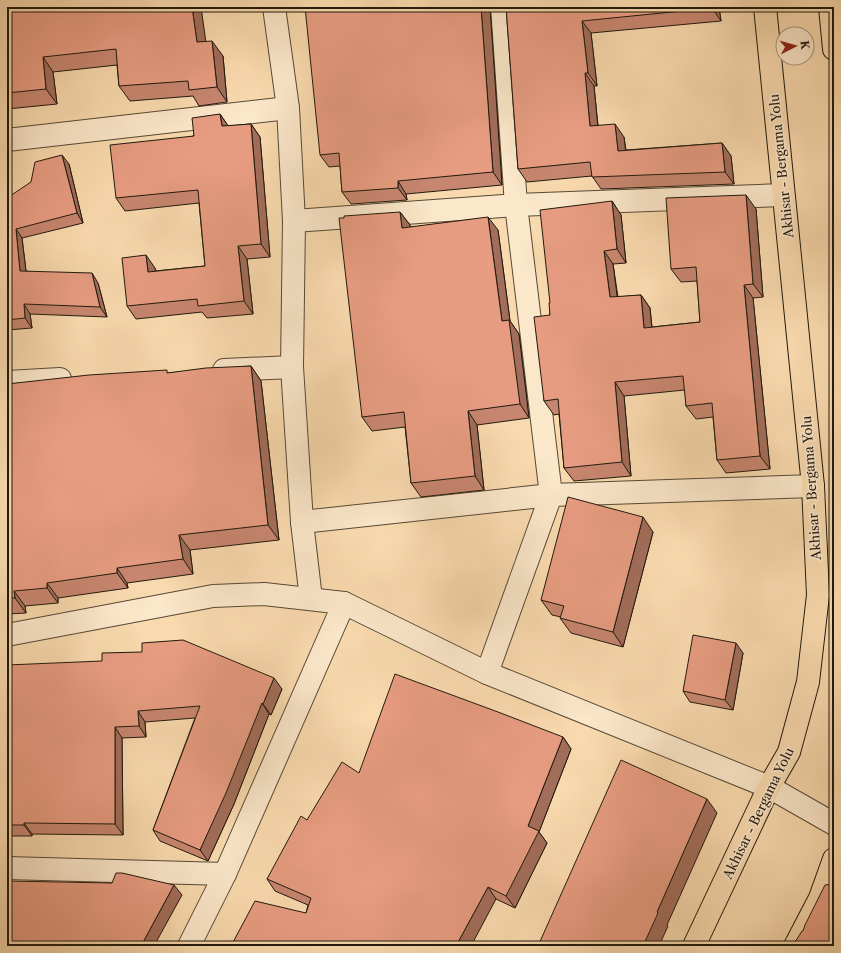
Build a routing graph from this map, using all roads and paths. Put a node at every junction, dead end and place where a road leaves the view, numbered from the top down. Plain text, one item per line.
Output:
1 (274, 7) edge
2 (502, 7) edge
3 (765, 7) edge
4 (830, 7) edge
5 (834, 49) edge
6 (288, 108) junction
7 (7, 140) edge
8 (783, 195) junction
9 (516, 205) junction
10 (294, 221) junction
11 (292, 367) junction
12 (205, 372) edge
13 (78, 378) edge
14 (7, 382) edge
15 (813, 486) junction
16 (551, 495) junction
17 (302, 522) junction
18 (311, 599) junction
19 (344, 603) junction
20 (7, 635) edge
21 (487, 673) junction
22 (769, 787) junction
23 (834, 824) edge
24 (834, 859) edge
25 (7, 868) edge
26 (225, 874) junction
27 (189, 946) edge
28 (694, 946) edge
29 (795, 946) edge

1 - 6 street
2 - 9 street
3 - 8 main road, Akhisar - Bergama Yolu
4 - 5 main road
6 - 7 street
6 - 10 street
8 - 9 street
8 - 15 main road, Akhisar - Bergama Yolu
9 - 10 street
9 - 16 street
10 - 11 street
11 - 12 street
11 - 17 street
13 - 14 street
15 - 16 street
15 - 22 main road, Akhisar - Bergama Yolu
16 - 17 street
16 - 21 street
17 - 18 street
18 - 19 street
18 - 20 street
19 - 21 street
19 - 26 street
21 - 22 street
22 - 23 street
22 - 28 main road, Akhisar - Bergama Yolu
24 - 29 main road
25 - 26 street
26 - 27 street

